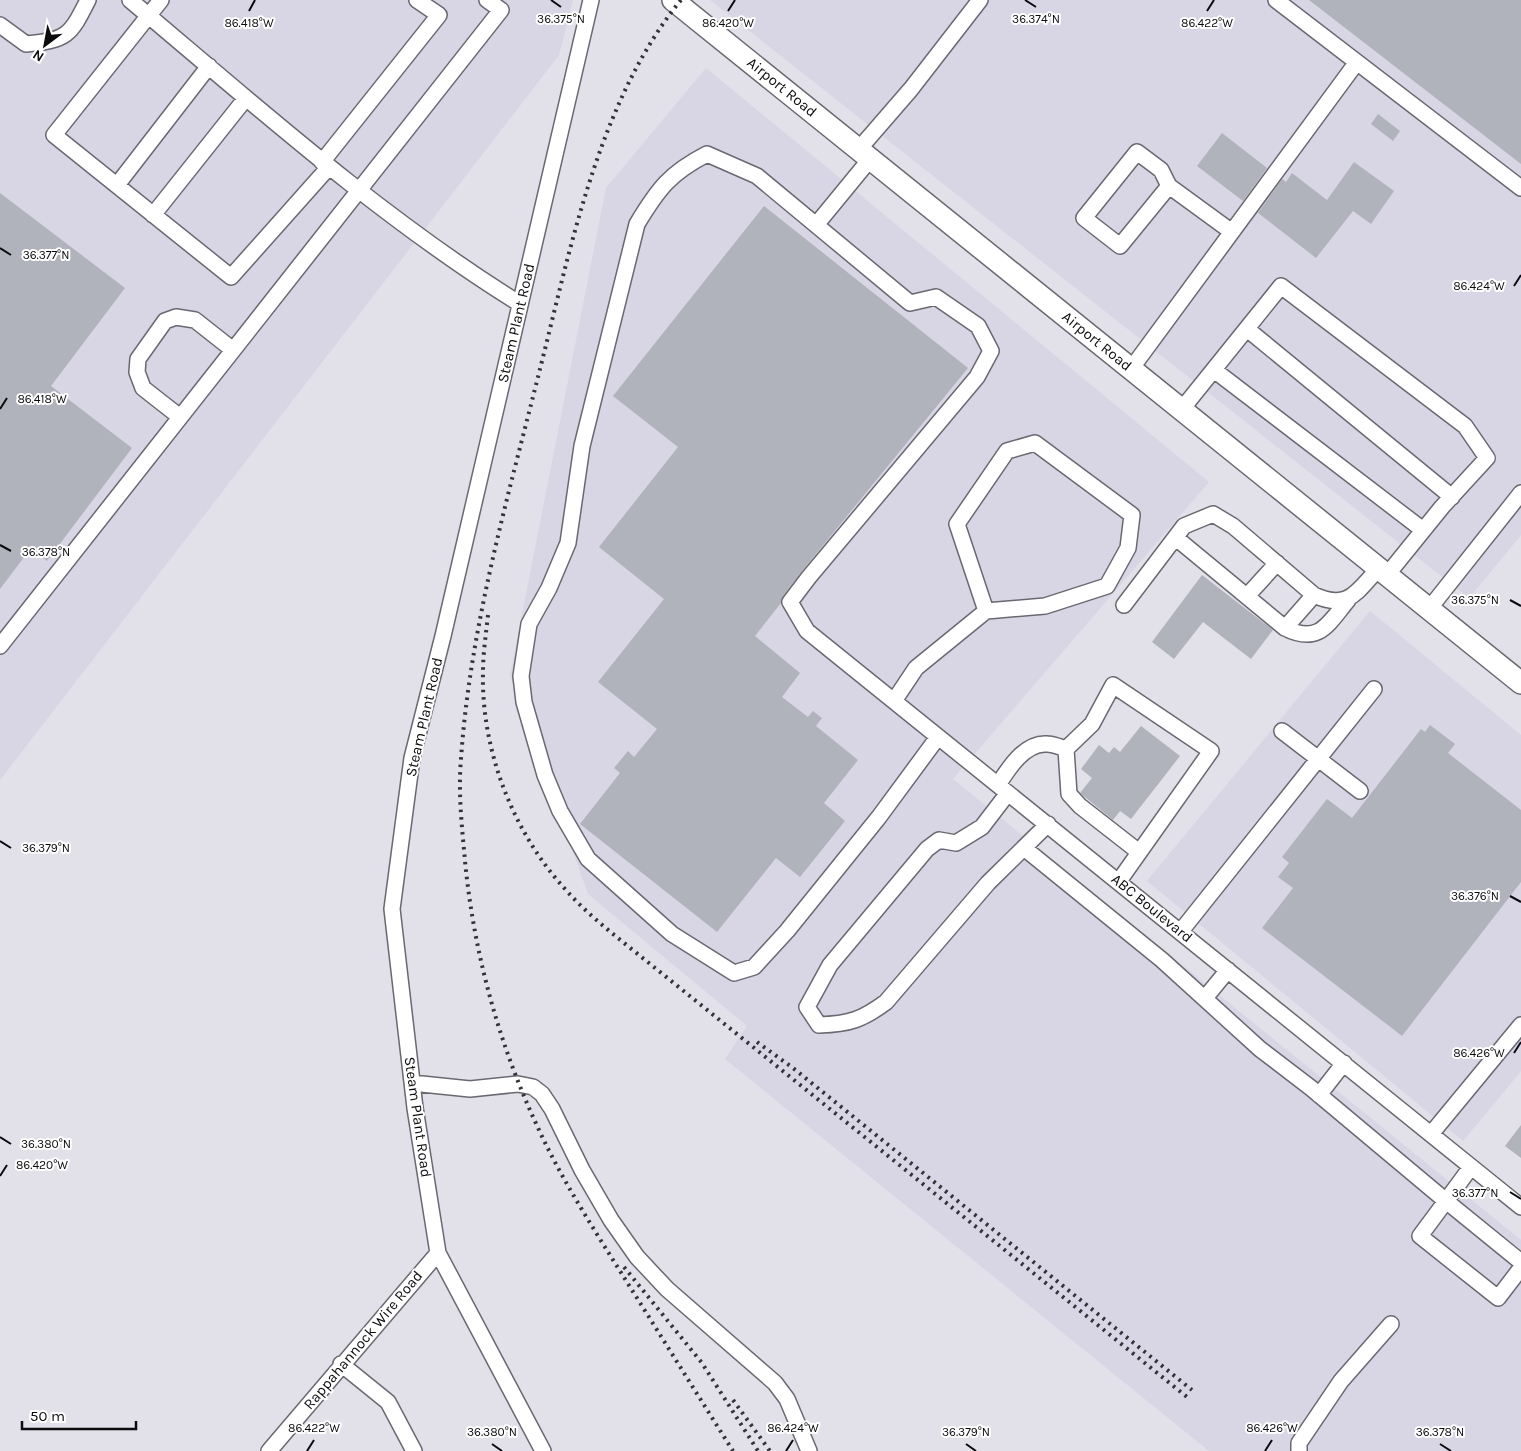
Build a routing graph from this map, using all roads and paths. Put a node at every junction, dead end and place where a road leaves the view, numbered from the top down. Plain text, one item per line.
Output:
1 (88, 0) edge
2 (130, 0) edge
3 (161, 0) edge
4 (417, 0) edge
5 (487, 0) edge
6 (590, 0) edge
7 (672, 0) edge
8 (980, 0) edge
9 (1276, 0) edge
10 (149, 16) junction
11 (0, 25) edge
12 (1357, 62) junction
13 (209, 66) junction
14 (246, 98) junction
15 (865, 154) junction
16 (326, 165) junction
17 (117, 186) junction
18 (1170, 186) junction
19 (1521, 188) edge
20 (359, 191) junction
21 (153, 214) junction
22 (816, 225) junction
23 (1232, 232) junction
24 (520, 304) junction
25 (1247, 329) junction
26 (233, 350) junction
27 (1131, 368) junction
28 (1214, 370) junction
29 (1182, 409) junction
30 (180, 417) junction
31 (1521, 493) edge
32 (1452, 497) junction
33 (1423, 530) junction
34 (1176, 538) junction
35 (1277, 563) junction
36 (1383, 571) junction
37 (1314, 595) junction
38 (1247, 596) junction
39 (1348, 600) junction
40 (1124, 606) dead end
41 (1430, 609) junction
42 (986, 611) junction
43 (1286, 628) junction
44 (0, 646) edge
45 (1521, 682) edge
46 (1374, 689) dead end
47 (894, 701) junction
48 (1282, 731) dead end
49 (938, 737) junction
50 (1066, 749) junction
51 (1318, 759) junction
52 (1003, 789) junction
53 (1360, 792) dead end
54 (1048, 824) junction
55 (1024, 848) junction
56 (1139, 852) junction
57 (1119, 881) junction
58 (1181, 931) junction
59 (1228, 970) junction
60 (1205, 998) junction
61 (1521, 1025) edge
62 (1344, 1063) junction
63 (412, 1082) junction
64 (1319, 1095) junction
65 (1431, 1134) junction
66 (1471, 1167) junction
67 (1446, 1201) junction
68 (1521, 1207) edge
69 (438, 1253) junction
70 (1521, 1262) edge
71 (1521, 1268) edge
72 (1391, 1324) dead end
73 (341, 1364) junction
74 (269, 1451) edge
75 (414, 1451) edge
76 (543, 1451) edge
77 (809, 1451) edge
78 (1298, 1451) edge

1 - 11 street
2 - 10 street
3 - 10 street
4 - 16 street
5 - 20 street
6 - 24 street, Steam Plant Road
7 - 15 highway, Airport Road
8 - 15 street
9 - 12 street
10 - 13 street
10 - 17 street
12 - 19 street
12 - 23 street
13 - 14 street
13 - 17 street
14 - 16 street
14 - 21 street
15 - 22 street
15 - 27 highway, Airport Road
16 - 20 street
16 - 21 street
17 - 21 street
18 - 18 street
18 - 23 street
20 - 24 street
20 - 26 street
22 - 47 street, ABC Boulevard
22 - 49 street
23 - 27 street
24 - 63 street, Steam Plant Road
25 - 28 street
25 - 32 street
25 - 32 street
26 - 30 street
26 - 30 street
27 - 29 highway, Airport Road
28 - 29 street
28 - 33 street
29 - 36 highway, Airport Road
30 - 44 street
31 - 41 street
32 - 33 street
33 - 36 street
34 - 35 street
34 - 38 street
34 - 40 street
35 - 37 street
35 - 38 street
36 - 39 street
36 - 41 highway, Airport Road
37 - 39 street
37 - 43 street
38 - 43 street
39 - 43 street
41 - 45 highway, Airport Road
42 - 42 street
42 - 47 street
46 - 51 street
47 - 49 street, ABC Boulevard
48 - 51 street
49 - 52 street, ABC Boulevard
50 - 52 street
50 - 56 street
50 - 56 street
51 - 53 street
51 - 58 street
52 - 54 street, ABC Boulevard
52 - 55 street
54 - 55 street
54 - 57 street, ABC Boulevard
55 - 60 street
56 - 57 street
57 - 58 street, ABC Boulevard
58 - 59 street, ABC Boulevard
59 - 60 street
59 - 62 street, ABC Boulevard
60 - 64 street
61 - 65 street
62 - 64 street
62 - 65 street, ABC Boulevard
63 - 69 street, Steam Plant Road
63 - 77 street
64 - 67 street
65 - 66 street, ABC Boulevard
66 - 67 street
66 - 68 street, ABC Boulevard
67 - 70 street
67 - 71 street
69 - 73 street, Rappahannock Wire Road
69 - 76 street, Steam Plant Road
72 - 78 street
73 - 74 street, Rappahannock Wire Road
73 - 75 street

